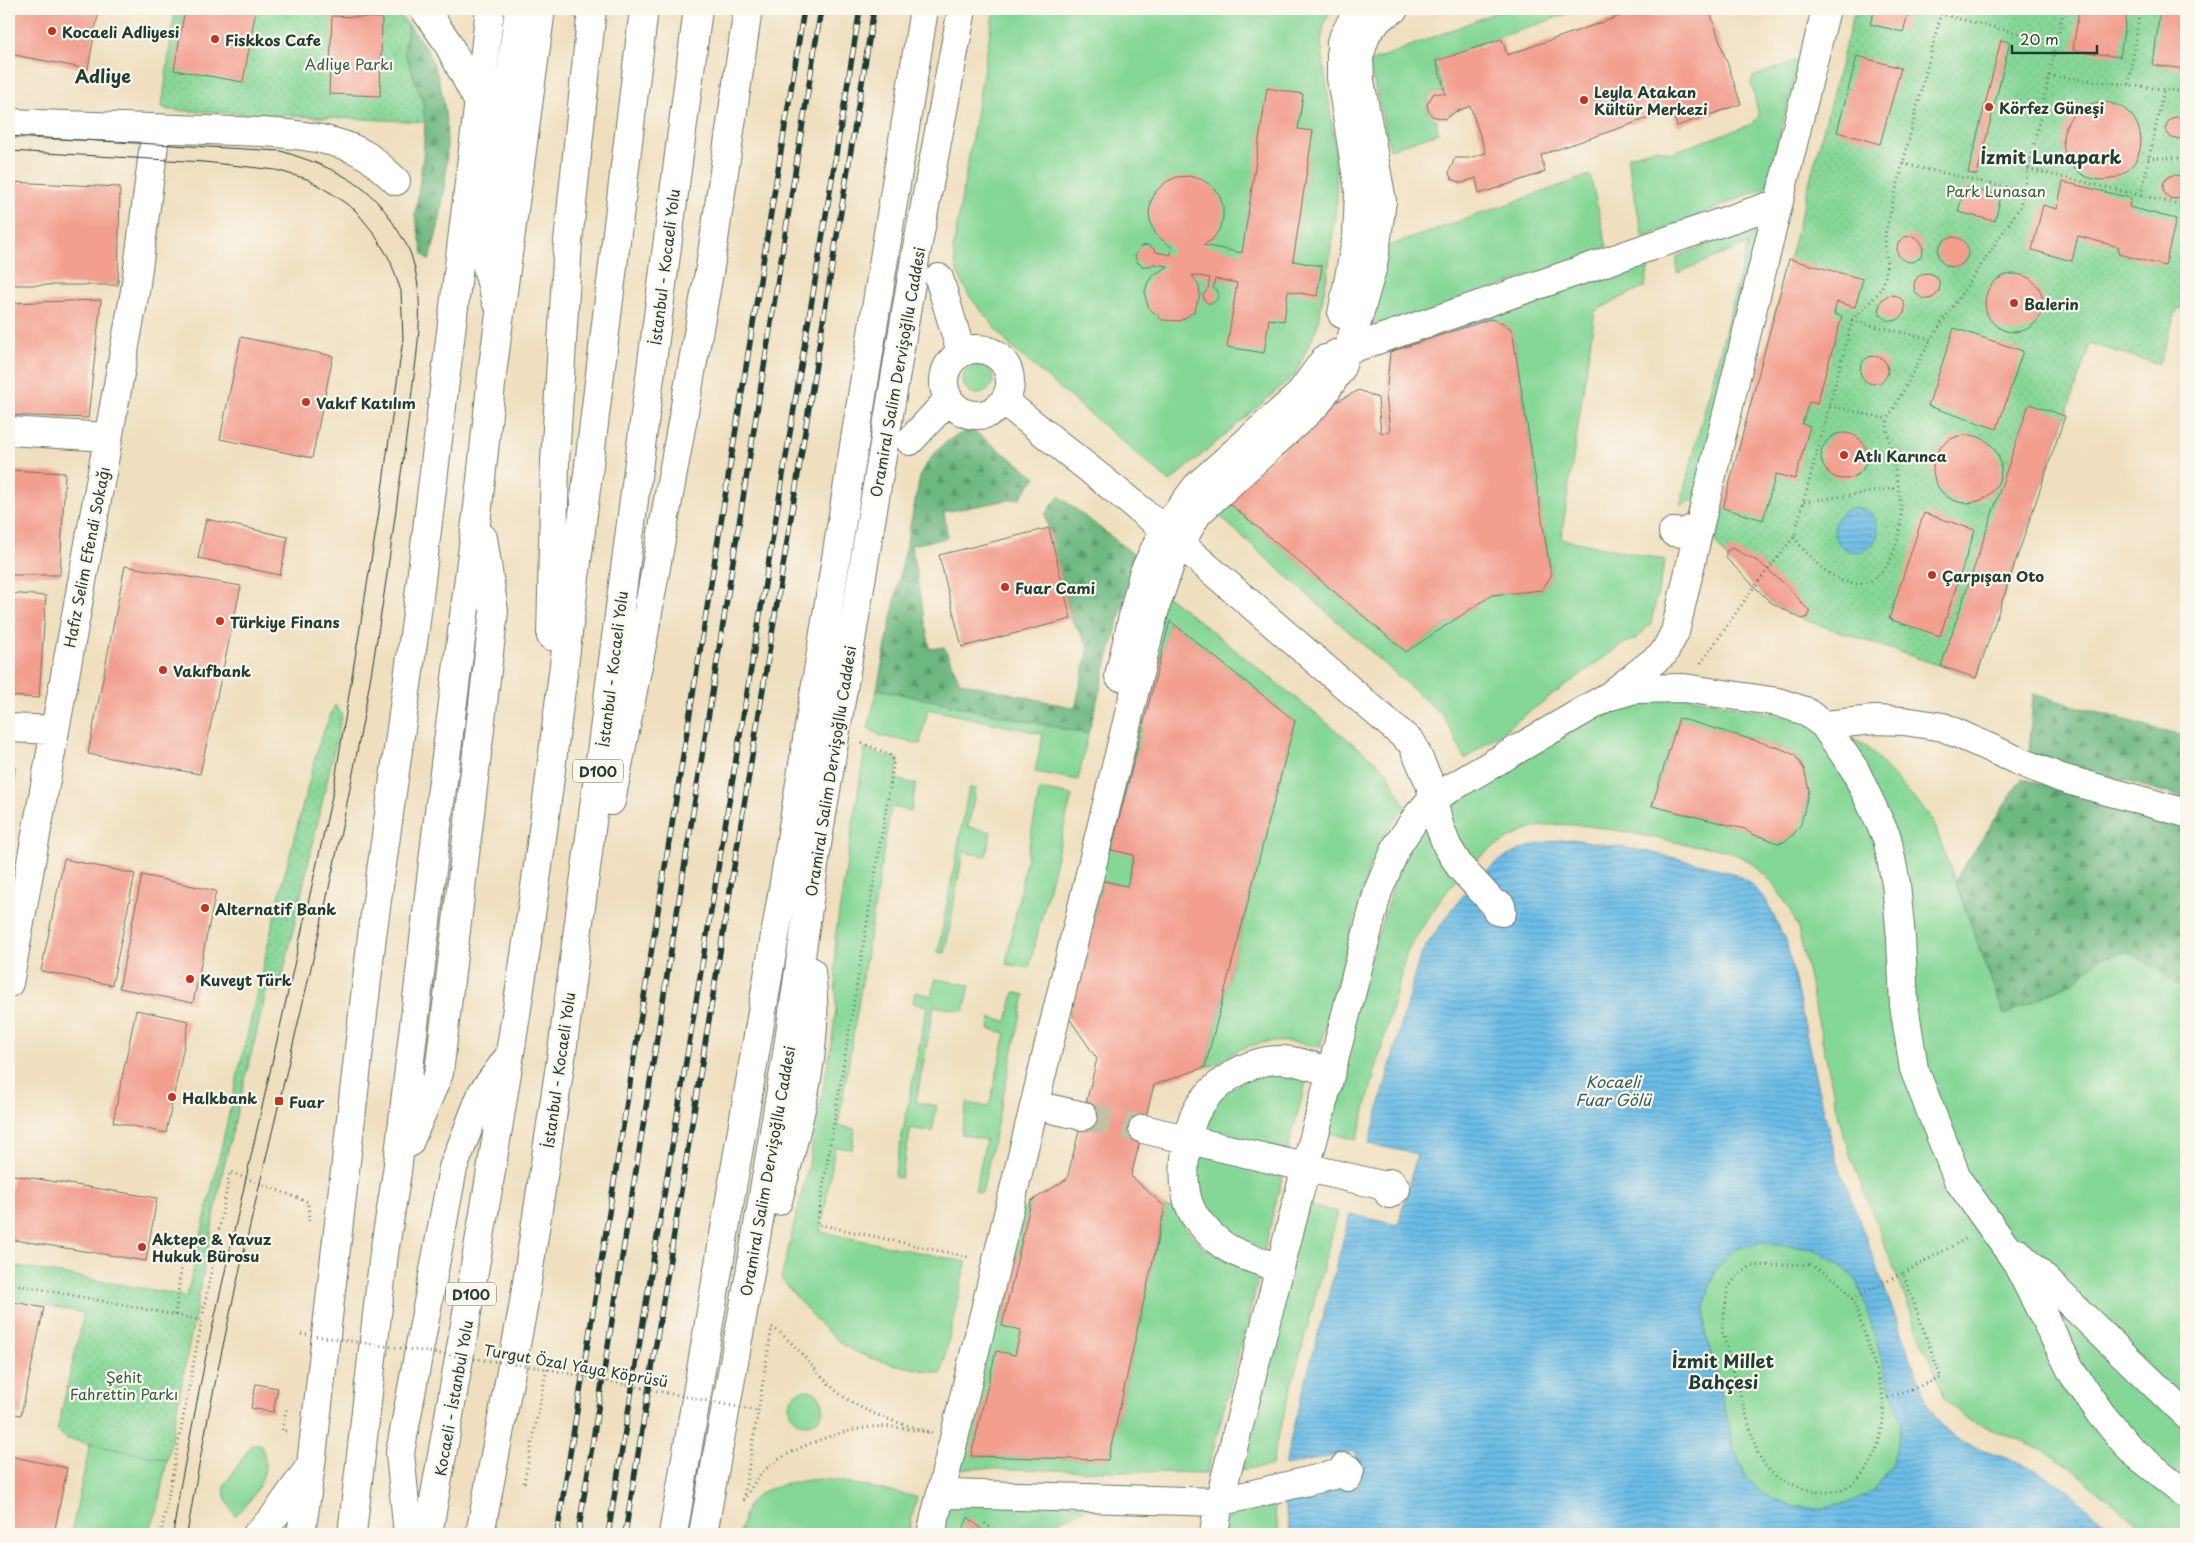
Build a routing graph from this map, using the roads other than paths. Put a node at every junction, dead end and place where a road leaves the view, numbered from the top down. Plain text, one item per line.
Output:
1 (424, 9) edge
2 (490, 9) edge
3 (519, 9) edge
4 (542, 9) edge
5 (592, 9) edge
6 (644, 9) edge
7 (698, 9) edge
8 (748, 9) edge
9 (924, 9) edge
10 (962, 9) edge
11 (1358, 9) edge
12 (1394, 9) edge
13 (1826, 9) edge
14 (478, 101) junction
15 (9, 123) edge
16 (156, 129) junction
17 (396, 181) dead end
18 (1778, 203) junction
19 (939, 278) dead end
20 (500, 317) junction
21 (962, 352) junction
22 (1337, 353) junction
23 (949, 399) junction
24 (1004, 401) junction
25 (9, 431) edge
26 (108, 437) junction
27 (910, 441) dead end
28 (1700, 524) junction
29 (1673, 532) dead end
30 (1172, 537) junction
31 (1607, 697) junction
32 (1824, 725) junction
33 (9, 728) edge
34 (54, 730) junction
35 (548, 793) junction
36 (1432, 799) junction
37 (2186, 813) edge
38 (1496, 906) dead end
39 (9, 983) edge
40 (1061, 995) junction
41 (562, 1052) junction
42 (510, 1054) junction
43 (1331, 1072) junction
44 (1052, 1109) junction
45 (1083, 1116) tunnel mouth
46 (1142, 1129) tunnel mouth
47 (1189, 1140) junction
48 (1306, 1168) junction
49 (1385, 1186) dead end
50 (1006, 1221) junction
51 (1989, 1226) junction
52 (1280, 1268) junction
53 (2186, 1415) edge
54 (311, 1465) junction
55 (1342, 1473) dead end
56 (950, 1494) dead end
57 (2186, 1494) edge
58 (1219, 1502) junction
59 (257, 1534) edge
60 (301, 1534) edge
61 (352, 1534) edge
62 (408, 1534) edge
63 (428, 1534) edge
64 (480, 1534) edge
65 (673, 1534) edge
66 (703, 1534) edge
67 (918, 1534) edge
68 (931, 1534) edge
69 (1214, 1534) edge

1 - 14 main road
2 - 14 main road
3 - 20 main road
4 - 20 main road
5 - 35 main road
6 - 35 main road, D100
7 - 41 main road, İstanbul - Kocaeli Yolu / D100
8 - 41 main road
9 - 65 main road, Oramiral Salim Dervişoğllu Caddesi
10 - 66 main road, Oramiral Salim Dervişoğllu Caddesi
11 - 22 main road
12 - 22 main road
13 - 18 main road
14 - 54 main road
15 - 16 main road
16 - 17 main road
16 - 26 main road, Hafız Selim Efendi Sokağı
18 - 22 main road
18 - 28 main road
19 - 21 main road
20 - 61 main road
21 - 23 main road
21 - 24 main road
22 - 30 main road
23 - 24 main road
23 - 27 main road
24 - 30 main road
25 - 26 main road
26 - 34 main road, Hafız Selim Efendi Sokağı
28 - 29 main road
28 - 31 main road
30 - 36 main road
30 - 40 main road
30 - 67 main road
31 - 32 main road
31 - 36 main road
32 - 37 main road
32 - 51 main road
33 - 34 main road
34 - 39 main road, Hafız Selim Efendi Sokağı
35 - 42 main road, D100
36 - 38 main road
36 - 43 main road
40 - 44 main road
40 - 50 main road
41 - 64 main road, İstanbul - Kocaeli Yolu / D100
42 - 62 main road
42 - 63 main road, Kocaeli - İstanbul Yolu / D100
43 - 47 main road
43 - 48 main road
44 - 45 main road
44 - 50 main road
46 - 47 main road
47 - 48 main road
47 - 52 main road
48 - 49 main road
48 - 52 main road
50 - 68 main road
51 - 53 main road
51 - 57 main road
52 - 58 main road
54 - 59 main road
54 - 60 main road
55 - 58 main road
56 - 58 main road
58 - 69 main road

